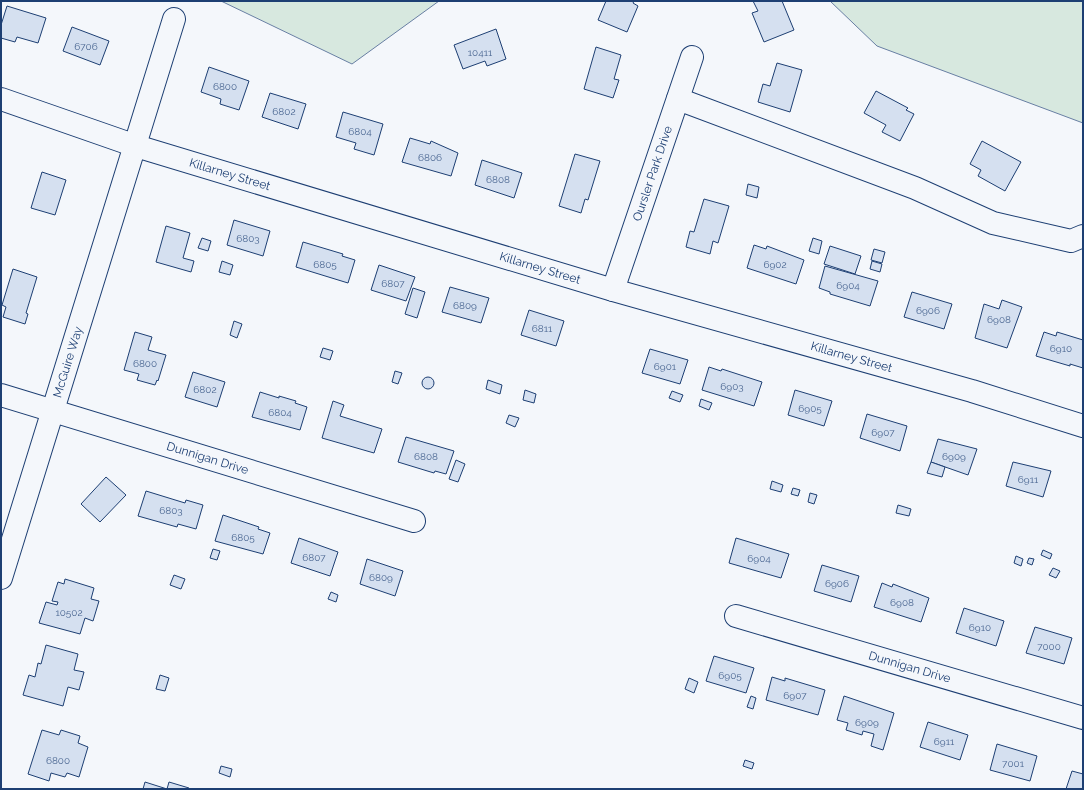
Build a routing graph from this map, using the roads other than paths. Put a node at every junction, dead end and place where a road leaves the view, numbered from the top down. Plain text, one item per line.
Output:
1 (174, 19) dead end
2 (692, 57) dead end
3 (1, 98) edge
4 (678, 99) junction
5 (136, 146) junction
6 (1083, 236) edge
7 (613, 290) junction
8 (1, 395) edge
9 (51, 411) junction
10 (1083, 426) edge
11 (414, 521) dead end
12 (1, 578) edge
13 (736, 616) dead end
14 (1083, 718) edge

1 - 5 street, McGuire Way
2 - 4 street, Oursler Park Drive
3 - 5 street, Killarney Street
4 - 6 street
4 - 7 street, Oursler Park Drive
5 - 7 street, Killarney Street
5 - 9 street, McGuire Way
7 - 10 street, Killarney Street
8 - 9 street, Dunnigan Drive
9 - 11 street, Dunnigan Drive
9 - 12 street, McGuire Way
13 - 14 street, Dunnigan Drive

